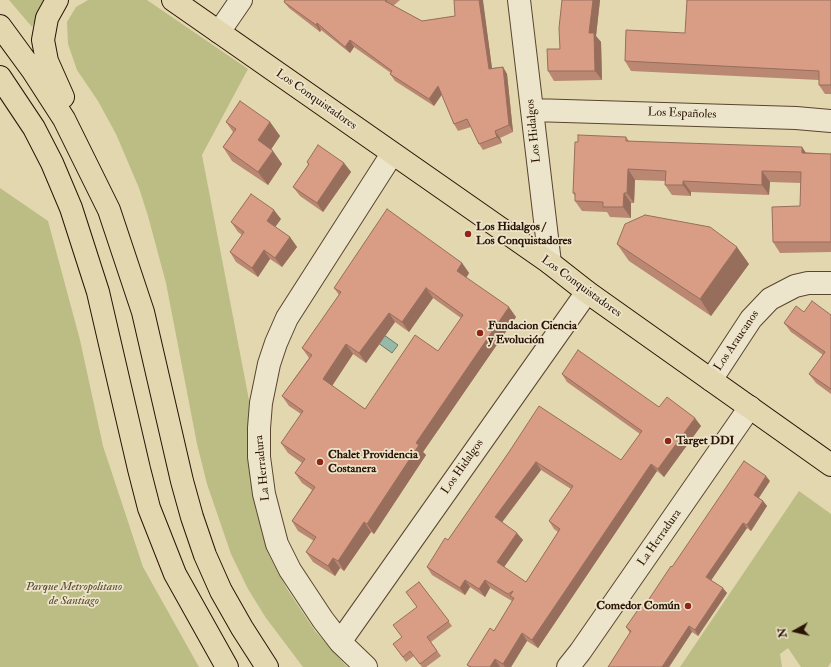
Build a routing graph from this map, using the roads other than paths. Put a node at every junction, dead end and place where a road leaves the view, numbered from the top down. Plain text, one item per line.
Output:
1 (57, 0) edge
2 (173, 0) edge
3 (241, 0) edge
4 (519, 0) edge
5 (0, 26) edge
6 (219, 32) junction
7 (0, 77) edge
8 (532, 110) junction
9 (831, 120) edge
10 (392, 154) junction
11 (96, 182) junction
12 (550, 263) junction
13 (831, 283) edge
14 (587, 292) junction
15 (711, 380) junction
16 (750, 407) junction
17 (831, 465) edge
18 (340, 642) junction
19 (227, 667) edge
20 (267, 667) edge
21 (366, 667) edge
22 (568, 667) edge

1 - 11 main road
2 - 6 main road, Los Conquistadores
3 - 6 street
4 - 8 street, Los Hidalgos
5 - 11 main road
6 - 10 main road, Los Conquistadores
7 - 19 main road
8 - 9 street, Los Españoles
8 - 12 street, Los Hidalgos
10 - 12 main road, Los Conquistadores
10 - 18 street, La Herradura
11 - 20 main road
12 - 14 main road, Los Conquistadores
13 - 15 street, Los Araucanos
14 - 15 main road, Los Conquistadores
14 - 18 street, Los Hidalgos
15 - 16 main road, Los Conquistadores
16 - 17 main road, Los Conquistadores
16 - 22 street, La Herradura
18 - 21 street, La Herradura

